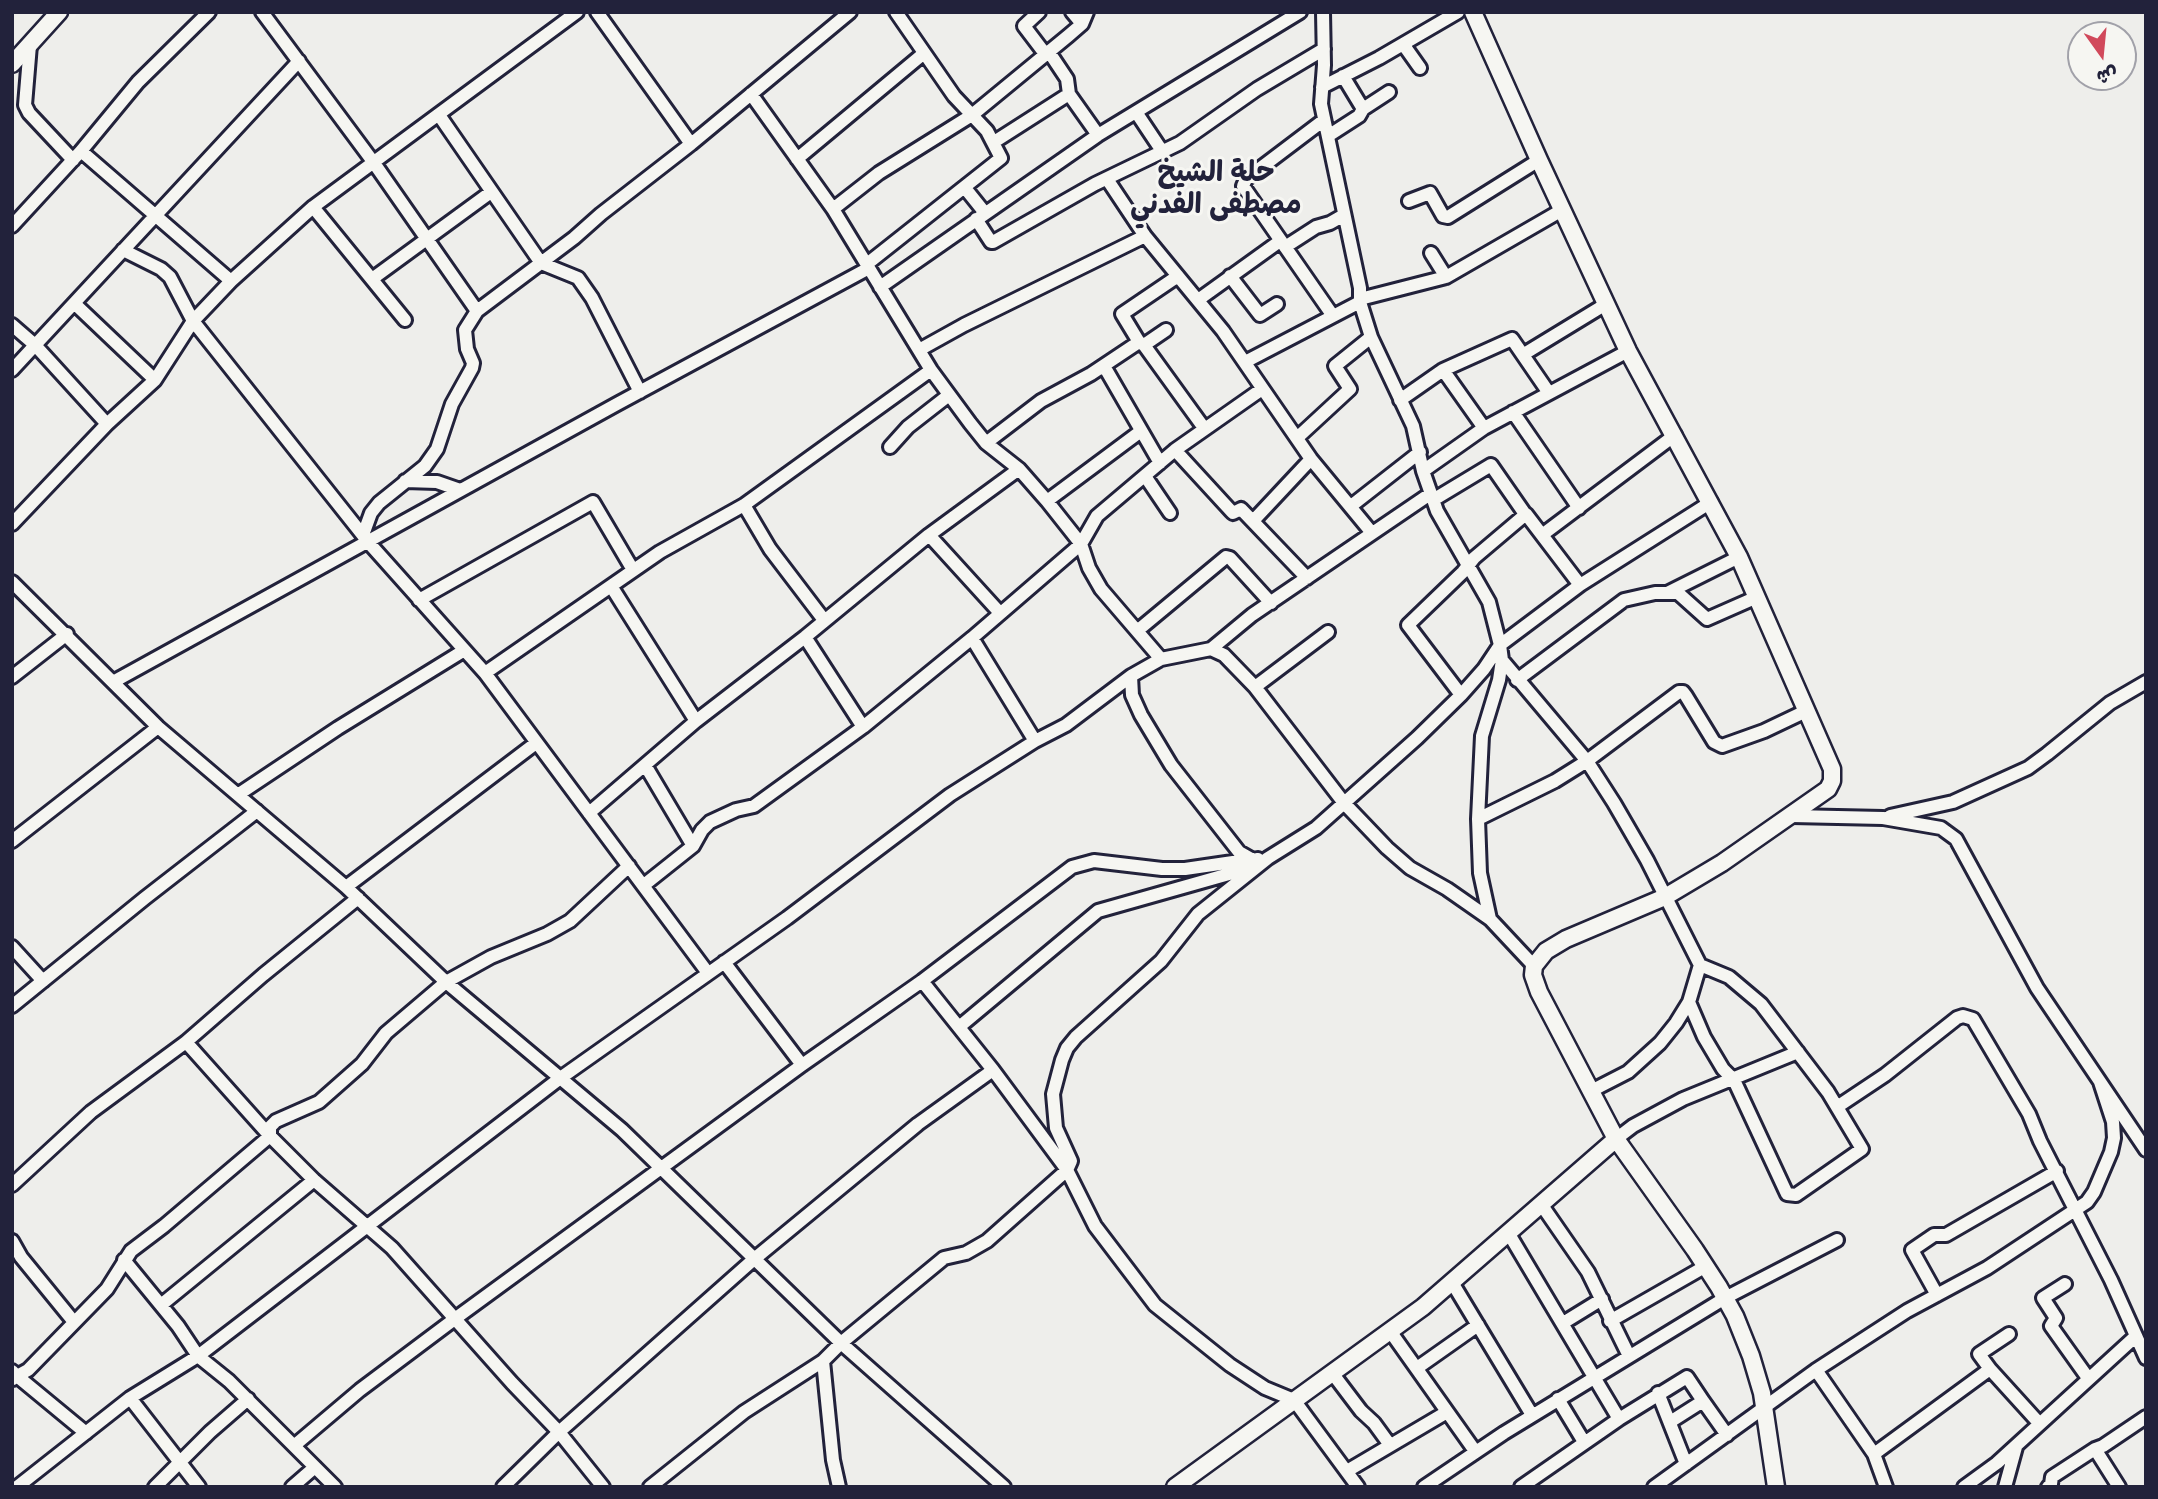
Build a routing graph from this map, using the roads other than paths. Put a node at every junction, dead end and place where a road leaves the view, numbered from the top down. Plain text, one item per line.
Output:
1 (59, 12) edge
2 (209, 12) edge
3 (262, 12) edge
4 (577, 12) edge
5 (597, 12) edge
6 (850, 12) edge
7 (896, 12) edge
8 (1040, 12) edge
9 (1072, 12) edge
10 (1300, 12) edge
11 (1323, 12) edge
12 (1458, 12) edge
13 (1473, 12) edge
14 (1084, 18) edge
15 (30, 44) junction
16 (1403, 44) junction
17 (1324, 49) junction
18 (1047, 53) junction
19 (923, 54) junction
20 (299, 61) junction
21 (12, 64) edge
22 (1420, 68) dead end
23 (1343, 76) junction
24 (1322, 87) junction
25 (1389, 92) dead end
26 (751, 94) junction
27 (1069, 94) junction
28 (1363, 109) junction
29 (1136, 112) junction
30 (439, 115) junction
31 (972, 115) junction
32 (1324, 120) junction
33 (1098, 135) junction
34 (1328, 136) junction
35 (994, 142) junction
36 (691, 144) junction
37 (1162, 151) junction
38 (77, 155) junction
39 (797, 159) junction
40 (1539, 160) junction
41 (374, 163) junction
42 (1107, 179) junction
43 (965, 188) junction
44 (491, 191) junction
45 (1409, 201) dead end
46 (313, 207) junction
47 (833, 209) junction
48 (1562, 210) junction
49 (156, 215) junction
50 (1344, 215) junction
51 (980, 216) junction
52 (12, 226) edge
53 (1146, 236) junction
54 (428, 238) junction
55 (1282, 244) junction
56 (123, 250) junction
57 (1432, 253) dead end
58 (541, 263) junction
59 (868, 266) junction
60 (1178, 276) junction
61 (1230, 276) junction
62 (1446, 277) junction
63 (372, 279) junction
64 (231, 281) junction
65 (880, 288) junction
66 (1198, 300) junction
67 (1360, 301) junction
68 (75, 304) junction
69 (1277, 304) dead end
70 (1606, 304) junction
71 (477, 312) junction
72 (1333, 316) junction
73 (405, 320) dead end
74 (193, 321) junction
75 (12, 325) edge
76 (1166, 330) dead end
77 (1371, 337) junction
78 (1142, 344) junction
79 (35, 345) junction
80 (919, 350) junction
81 (1628, 351) junction
82 (1524, 354) junction
83 (1245, 362) junction
84 (1104, 366) junction
85 (12, 370) edge
86 (931, 370) junction
87 (1443, 370) junction
88 (155, 380) junction
89 (1262, 389) junction
90 (640, 391) junction
91 (1549, 393) junction
92 (949, 395) junction
93 (1400, 400) junction
94 (1513, 412) junction
95 (107, 424) junction
96 (1204, 428) junction
97 (1485, 428) junction
98 (1140, 431) junction
99 (1675, 435) junction
100 (1297, 438) junction
101 (986, 443) junction
102 (890, 447) dead end
103 (1175, 450) junction
104 (1420, 452) junction
105 (1311, 459) junction
106 (1160, 463) junction
107 (1019, 469) junction
108 (1423, 471) junction
109 (1145, 476) junction
110 (405, 481) junction
111 (460, 491) junction
112 (1432, 497) junction
113 (1047, 501) junction
114 (1711, 502) junction
115 (744, 505) junction
116 (1350, 506) junction
117 (1579, 508) junction
118 (1170, 513) dead end
119 (1525, 514) junction
120 (1253, 521) junction
121 (12, 524) edge
122 (1372, 533) junction
123 (929, 535) junction
124 (1542, 535) junction
125 (366, 539) junction
126 (1081, 544) junction
127 (1739, 557) junction
128 (1468, 565) junction
129 (634, 570) junction
130 (1307, 578) junction
131 (12, 582) edge
132 (1580, 585) junction
133 (611, 586) junction
134 (1669, 592) junction
135 (1757, 597) junction
136 (419, 600) junction
137 (1271, 603) junction
138 (1000, 613) junction
139 (824, 620) junction
140 (1137, 631) junction
141 (1328, 632) dead end
142 (67, 634) junction
143 (805, 637) junction
144 (972, 638) junction
145 (1500, 645) junction
146 (1211, 649) junction
147 (463, 651) junction
148 (1161, 659) junction
149 (1502, 660) junction
150 (485, 673) junction
151 (1131, 676) junction
152 (12, 677) edge
153 (1517, 680) junction
154 (113, 682) junction
155 (2146, 682) edge
156 (1255, 687) junction
157 (1461, 695) junction
158 (1807, 711) junction
159 (696, 721) junction
160 (158, 727) junction
161 (863, 727) junction
162 (1035, 741) junction
163 (536, 743) junction
164 (1587, 761) junction
165 (645, 765) junction
166 (239, 794) junction
167 (1344, 803) junction
168 (257, 811) junction
169 (589, 813) junction
170 (1792, 816) junction
171 (1883, 818) junction
172 (1478, 819) junction
173 (12, 841) edge
174 (694, 846) junction
175 (1268, 858) junction
176 (1250, 862) junction
177 (629, 866) junction
178 (644, 885) junction
179 (346, 887) junction
180 (1665, 897) junction
181 (358, 898) junction
182 (1490, 919) junction
183 (12, 947) edge
184 (724, 962) junction
185 (1700, 965) junction
186 (1534, 966) junction
187 (708, 973) junction
188 (43, 981) junction
189 (922, 981) junction
190 (446, 982) junction
191 (1689, 1002) junction
192 (12, 1006) edge
193 (959, 1027) junction
194 (186, 1042) junction
195 (1798, 1052) junction
196 (802, 1065) junction
197 (993, 1070) junction
198 (559, 1079) junction
199 (1734, 1080) junction
200 (2100, 1082) junction
201 (1591, 1091) junction
202 (1837, 1107) junction
203 (270, 1136) junction
204 (1616, 1139) junction
205 (2146, 1150) edge
206 (662, 1168) junction
207 (1067, 1170) junction
208 (2057, 1171) junction
209 (314, 1180) junction
210 (12, 1185) edge
211 (1541, 1204) junction
212 (2077, 1210) junction
213 (366, 1227) junction
214 (1509, 1234) junction
215 (1837, 1240) dead end
216 (12, 1241) edge
217 (754, 1259) junction
218 (124, 1260) junction
219 (17, 1261) edge
220 (1706, 1266) junction
221 (1453, 1284) junction
222 (2065, 1284) dead end
223 (1937, 1295) junction
224 (1725, 1298) junction
225 (1602, 1299) junction
226 (161, 1305) junction
227 (456, 1318) junction
228 (1610, 1321) junction
229 (74, 1322) junction
230 (1563, 1323) junction
231 (1478, 1325) junction
232 (1390, 1331) junction
233 (2009, 1334) dead end
234 (2136, 1336) junction
235 (841, 1343) junction
236 (198, 1356) junction
237 (1629, 1356) junction
238 (2146, 1358) edge
239 (823, 1361) junction
240 (1417, 1368) junction
241 (1990, 1369) junction
242 (1816, 1370) junction
243 (1333, 1374) junction
244 (14, 1375) edge
245 (1594, 1377) junction
246 (2088, 1378) junction
247 (1658, 1393) junction
248 (130, 1398) junction
249 (248, 1399) junction
250 (1558, 1399) junction
251 (1294, 1400) junction
252 (1703, 1401) junction
253 (1765, 1407) junction
254 (1447, 1412) junction
255 (1532, 1415) junction
256 (2146, 1417) edge
257 (1619, 1419) junction
258 (1670, 1422) junction
259 (2039, 1423) junction
260 (559, 1432) junction
261 (86, 1433) junction
262 (1727, 1435) junction
263 (1584, 1442) junction
264 (2018, 1443) junction
265 (295, 1445) junction
266 (1390, 1445) junction
267 (2095, 1449) junction
268 (1475, 1451) junction
269 (1874, 1454) junction
270 (181, 1463) junction
271 (1686, 1464) junction
272 (315, 1467) junction
273 (1346, 1471) junction
274 (17, 1487) edge
275 (155, 1487) edge
276 (199, 1487) edge
277 (292, 1487) edge
278 (335, 1487) edge
279 (503, 1487) edge
280 (603, 1487) edge
281 (650, 1487) edge
282 (839, 1487) edge
283 (1003, 1487) edge
284 (1175, 1487) edge
285 (1358, 1487) edge
286 (1424, 1487) edge
287 (1521, 1487) edge
288 (1654, 1487) edge
289 (1776, 1487) edge
290 (1886, 1487) edge
291 (1964, 1487) edge
292 (2005, 1487) edge
293 (2048, 1487) edge
294 (2119, 1487) edge

1 - 15 street
2 - 38 street
3 - 20 street
4 - 30 street
5 - 36 street
6 - 26 street
7 - 19 street
8 - 18 street
9 - 14 street
10 - 29 street
11 - 17 street
12 - 16 street
13 - 40 street
14 - 18 street
15 - 21 street
15 - 38 street
16 - 22 street
16 - 23 street
17 - 24 street
17 - 37 street
18 - 27 street
18 - 31 street
19 - 31 street
19 - 39 street
20 - 41 street
20 - 49 street
23 - 24 street
23 - 28 street
24 - 32 street
25 - 28 street
26 - 36 street
26 - 39 street
27 - 33 street
27 - 35 street
28 - 34 street
29 - 33 street
29 - 37 street
30 - 41 street
30 - 44 street
31 - 35 street
31 - 47 street
32 - 34 street
32 - 55 street
33 - 51 street
34 - 50 street
35 - 43 street
36 - 58 street
37 - 42 street
38 - 49 street
38 - 52 street
39 - 47 street
40 - 45 street
40 - 48 street
41 - 46 street
41 - 54 street
42 - 51 street
42 - 53 street
43 - 51 street
43 - 59 street
44 - 54 street
44 - 58 street
46 - 63 street
46 - 64 street
47 - 59 street
48 - 62 street
48 - 70 street
49 - 56 street
49 - 64 street
50 - 55 street
50 - 67 street
51 - 65 street
53 - 60 street
53 - 80 street
54 - 63 street
54 - 71 street
55 - 61 street
55 - 72 street
56 - 68 street
56 - 74 street
57 - 62 street
58 - 71 street
58 - 90 street
59 - 65 street
59 - 90 street
60 - 66 street
60 - 78 street
61 - 66 street
61 - 69 street
62 - 67 street
63 - 73 street
64 - 74 street
65 - 80 street
66 - 83 street
67 - 72 street
67 - 77 street
68 - 79 street
68 - 88 street
70 - 81 street
70 - 82 street
71 - 110 street
72 - 83 street
74 - 88 street
74 - 125 street
75 - 79 street
76 - 78 street
77 - 93 street
77 - 100 street
78 - 84 street
78 - 96 street
79 - 85 street
79 - 95 street
80 - 86 street
81 - 91 street
81 - 99 street
82 - 87 street
82 - 91 street
83 - 89 street
84 - 98 street
84 - 101 street
86 - 92 street
86 - 115 street
87 - 93 street
87 - 97 street
88 - 95 street
89 - 96 street
89 - 100 street
90 - 111 street
91 - 94 street
92 - 101 street
92 - 102 street
93 - 104 street
94 - 97 street
94 - 117 street
95 - 121 street
96 - 103 street
97 - 108 street
98 - 106 street
98 - 113 street
99 - 114 street
99 - 117 street
100 - 105 street
101 - 107 street
103 - 106 street
103 - 120 street
104 - 108 street
104 - 116 street
105 - 116 street
105 - 120 street
106 - 109 street
107 - 113 street
107 - 123 street
108 - 112 street
109 - 118 street
109 - 126 street
110 - 111 street
110 - 125 street
111 - 125 street
112 - 119 street
112 - 122 street
112 - 128 street
113 - 126 street
114 - 127 street
114 - 132 street
115 - 129 street
115 - 139 street
116 - 122 street
117 - 124 street
119 - 124 street
119 - 128 street
120 - 130 street
122 - 130 street
123 - 138 street
123 - 139 street
124 - 132 street
125 - 136 street
125 - 154 street
126 - 138 street
126 - 140 street
127 - 134 street
127 - 135 street
128 - 145 street
128 - 157 street
129 - 133 street
129 - 136 street
130 - 137 street
131 - 142 street
132 - 145 street
133 - 150 street
133 - 159 street
134 - 135 street
134 - 153 street
135 - 158 street
136 - 147 street
137 - 140 street
137 - 146 street
138 - 144 street
139 - 143 street
140 - 148 street
141 - 156 street
142 - 152 street
142 - 154 street
143 - 159 street
143 - 161 street
144 - 161 street
144 - 162 street
145 - 149 street
145 - 157 street
146 - 148 street
146 - 156 street
147 - 150 street
147 - 166 street
148 - 151 street
149 - 153 street
149 - 172 street
150 - 163 street
151 - 162 street
151 - 176 street
153 - 164 street
154 - 160 street
155 - 171 street
156 - 167 street
157 - 167 street
158 - 164 street
158 - 170 street
159 - 165 street
160 - 166 street
160 - 173 street
161 - 174 street
162 - 184 street
163 - 169 street
163 - 179 street
164 - 172 street
164 - 180 street
165 - 169 street
165 - 174 street
166 - 168 street
167 - 175 street
167 - 182 street
168 - 179 street
168 - 188 street
169 - 177 street
170 - 171 street
170 - 180 street
171 - 200 street
172 - 182 street
174 - 178 street
175 - 176 street
175 - 207 street
176 - 189 street
176 - 193 street
177 - 178 street
177 - 190 street
178 - 187 street
179 - 181 street
180 - 185 street
180 - 186 street
181 - 190 street
181 - 194 street
182 - 186 street
183 - 188 street
184 - 187 street
184 - 196 street
185 - 191 street
185 - 195 street
186 - 201 street
187 - 198 street
188 - 192 street
189 - 193 street
189 - 196 street
190 - 198 street
190 - 203 street
191 - 199 street
191 - 201 street
193 - 197 street
194 - 203 street
194 - 210 street
195 - 199 street
195 - 202 street
196 - 206 street
197 - 207 street
197 - 217 street
198 - 206 street
198 - 213 street
199 - 202 street
199 - 204 street
200 - 205 street
200 - 212 street
201 - 204 street
202 - 208 street
203 - 209 street
203 - 218 street
204 - 211 street
204 - 220 street
206 - 217 street
206 - 227 street
207 - 235 street
207 - 251 street
208 - 212 street
208 - 223 street
209 - 213 street
209 - 226 street
211 - 214 street
211 - 225 street
212 - 223 street
212 - 234 street
213 - 227 street
213 - 236 street
214 - 221 street
214 - 230 street
215 - 224 street
216 - 219 street
217 - 235 street
217 - 260 street
218 - 226 street
218 - 229 street
219 - 229 street
220 - 224 street
220 - 228 street
221 - 231 street
221 - 232 street
222 - 246 street
223 - 242 street
224 - 237 street
224 - 253 street
225 - 228 street
225 - 230 street
226 - 236 street
227 - 260 street
227 - 265 street
228 - 237 street
229 - 244 street
230 - 245 street
231 - 240 street
231 - 255 street
232 - 240 street
232 - 243 street
233 - 241 street
234 - 238 street
234 - 246 street
235 - 239 street
235 - 283 street
236 - 248 street
236 - 249 street
237 - 245 street
239 - 281 street
239 - 282 street
240 - 254 street
241 - 259 street
241 - 269 street
242 - 253 street
242 - 269 street
243 - 251 street
243 - 266 street
244 - 261 street
245 - 250 street
245 - 257 street
246 - 259 street
247 - 252 street
247 - 257 street
247 - 258 street
248 - 261 street
248 - 270 street
249 - 265 street
249 - 270 street
250 - 255 street
250 - 263 street
251 - 273 street
251 - 284 street
252 - 258 street
252 - 262 street
253 - 262 street
253 - 289 street
254 - 266 street
254 - 268 street
255 - 268 street
256 - 267 street
257 - 263 street
258 - 271 street
259 - 264 street
260 - 279 street
260 - 280 street
261 - 274 street
262 - 271 street
263 - 287 street
264 - 291 street
264 - 292 street
265 - 272 street
266 - 273 street
267 - 293 street
267 - 294 street
268 - 286 street
269 - 290 street
270 - 275 street
270 - 276 street
271 - 288 street
272 - 277 street
272 - 278 street
273 - 285 street

